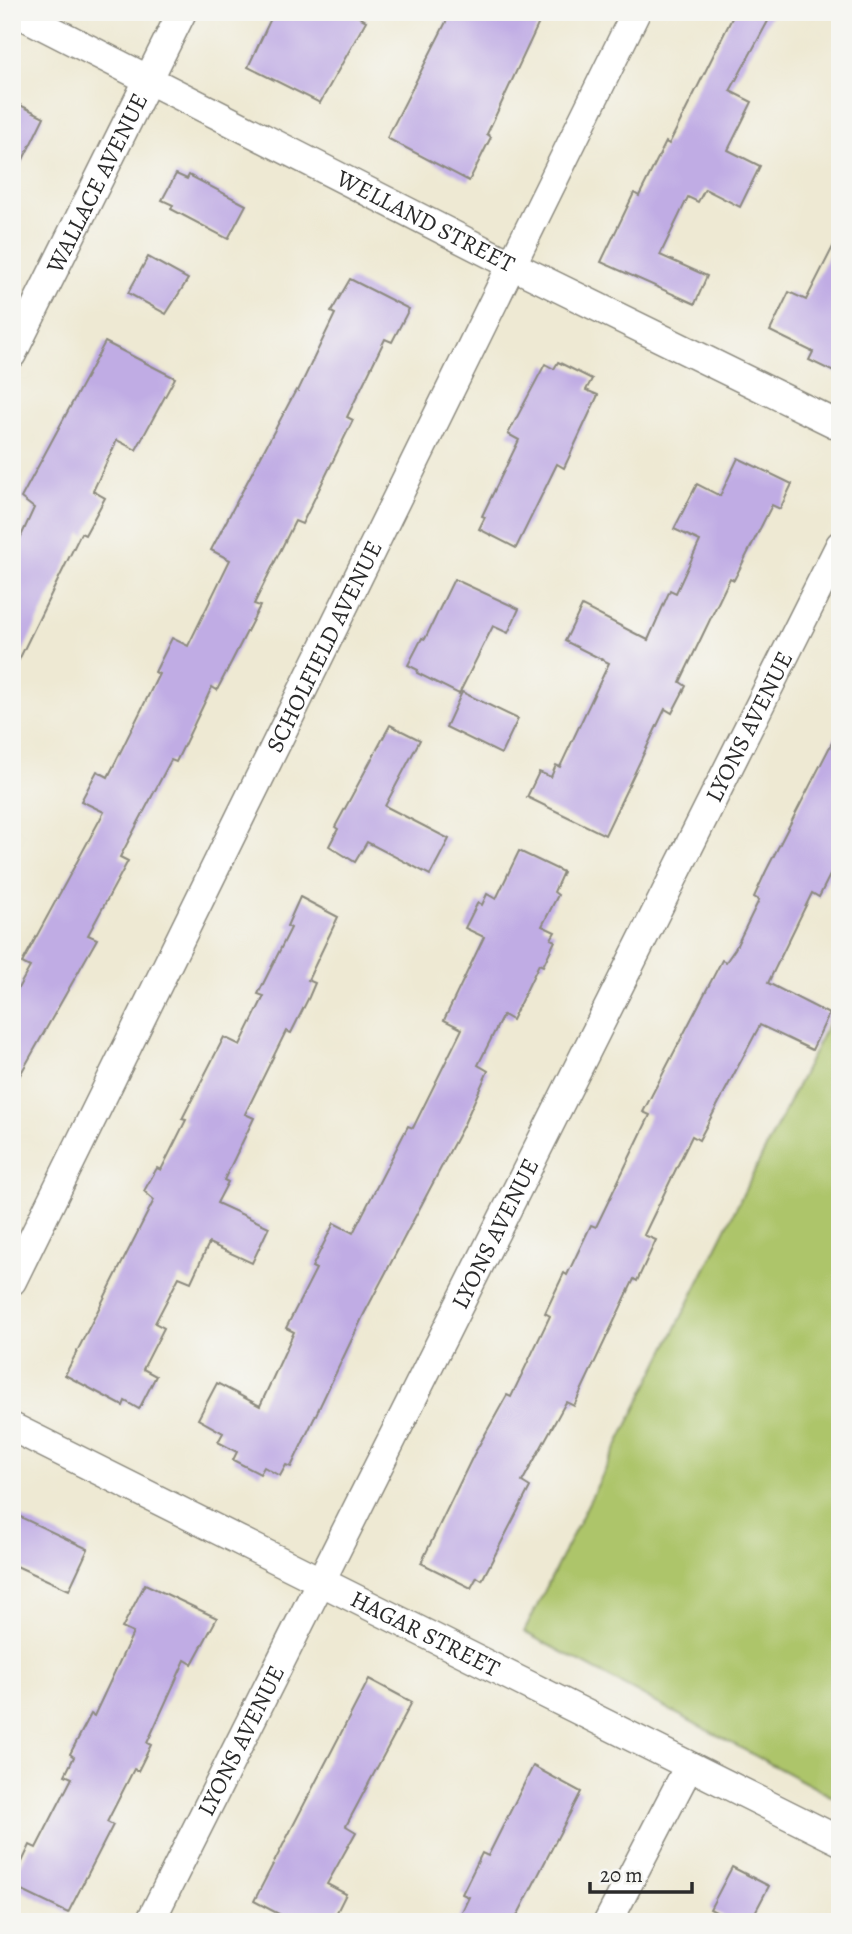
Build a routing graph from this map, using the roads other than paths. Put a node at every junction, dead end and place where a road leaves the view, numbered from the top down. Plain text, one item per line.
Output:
1 (16, 12) edge
2 (182, 12) edge
3 (636, 12) edge
4 (148, 81) junction
5 (510, 264) junction
6 (12, 354) edge
7 (840, 426) edge
8 (840, 545) edge
9 (12, 1281) edge
10 (12, 1427) edge
11 (320, 1581) junction
12 (688, 1766) junction
13 (840, 1841) edge
14 (150, 1922) edge
15 (608, 1922) edge

1 - 4 street, WELLAND STREET
2 - 4 street, WALLACE AVENUE
3 - 5 street, SCHOLFIELD AVENUE
4 - 5 street, WELLAND STREET
4 - 6 street, WALLACE AVENUE
5 - 7 street, WELLAND STREET
5 - 9 street, SCHOLFIELD AVENUE
8 - 11 street, LYONS AVENUE
10 - 11 street, HAGAR STREET
11 - 12 street, HAGAR STREET
11 - 14 street, LYONS AVENUE
12 - 13 street, HAGAR STREET
12 - 15 street

